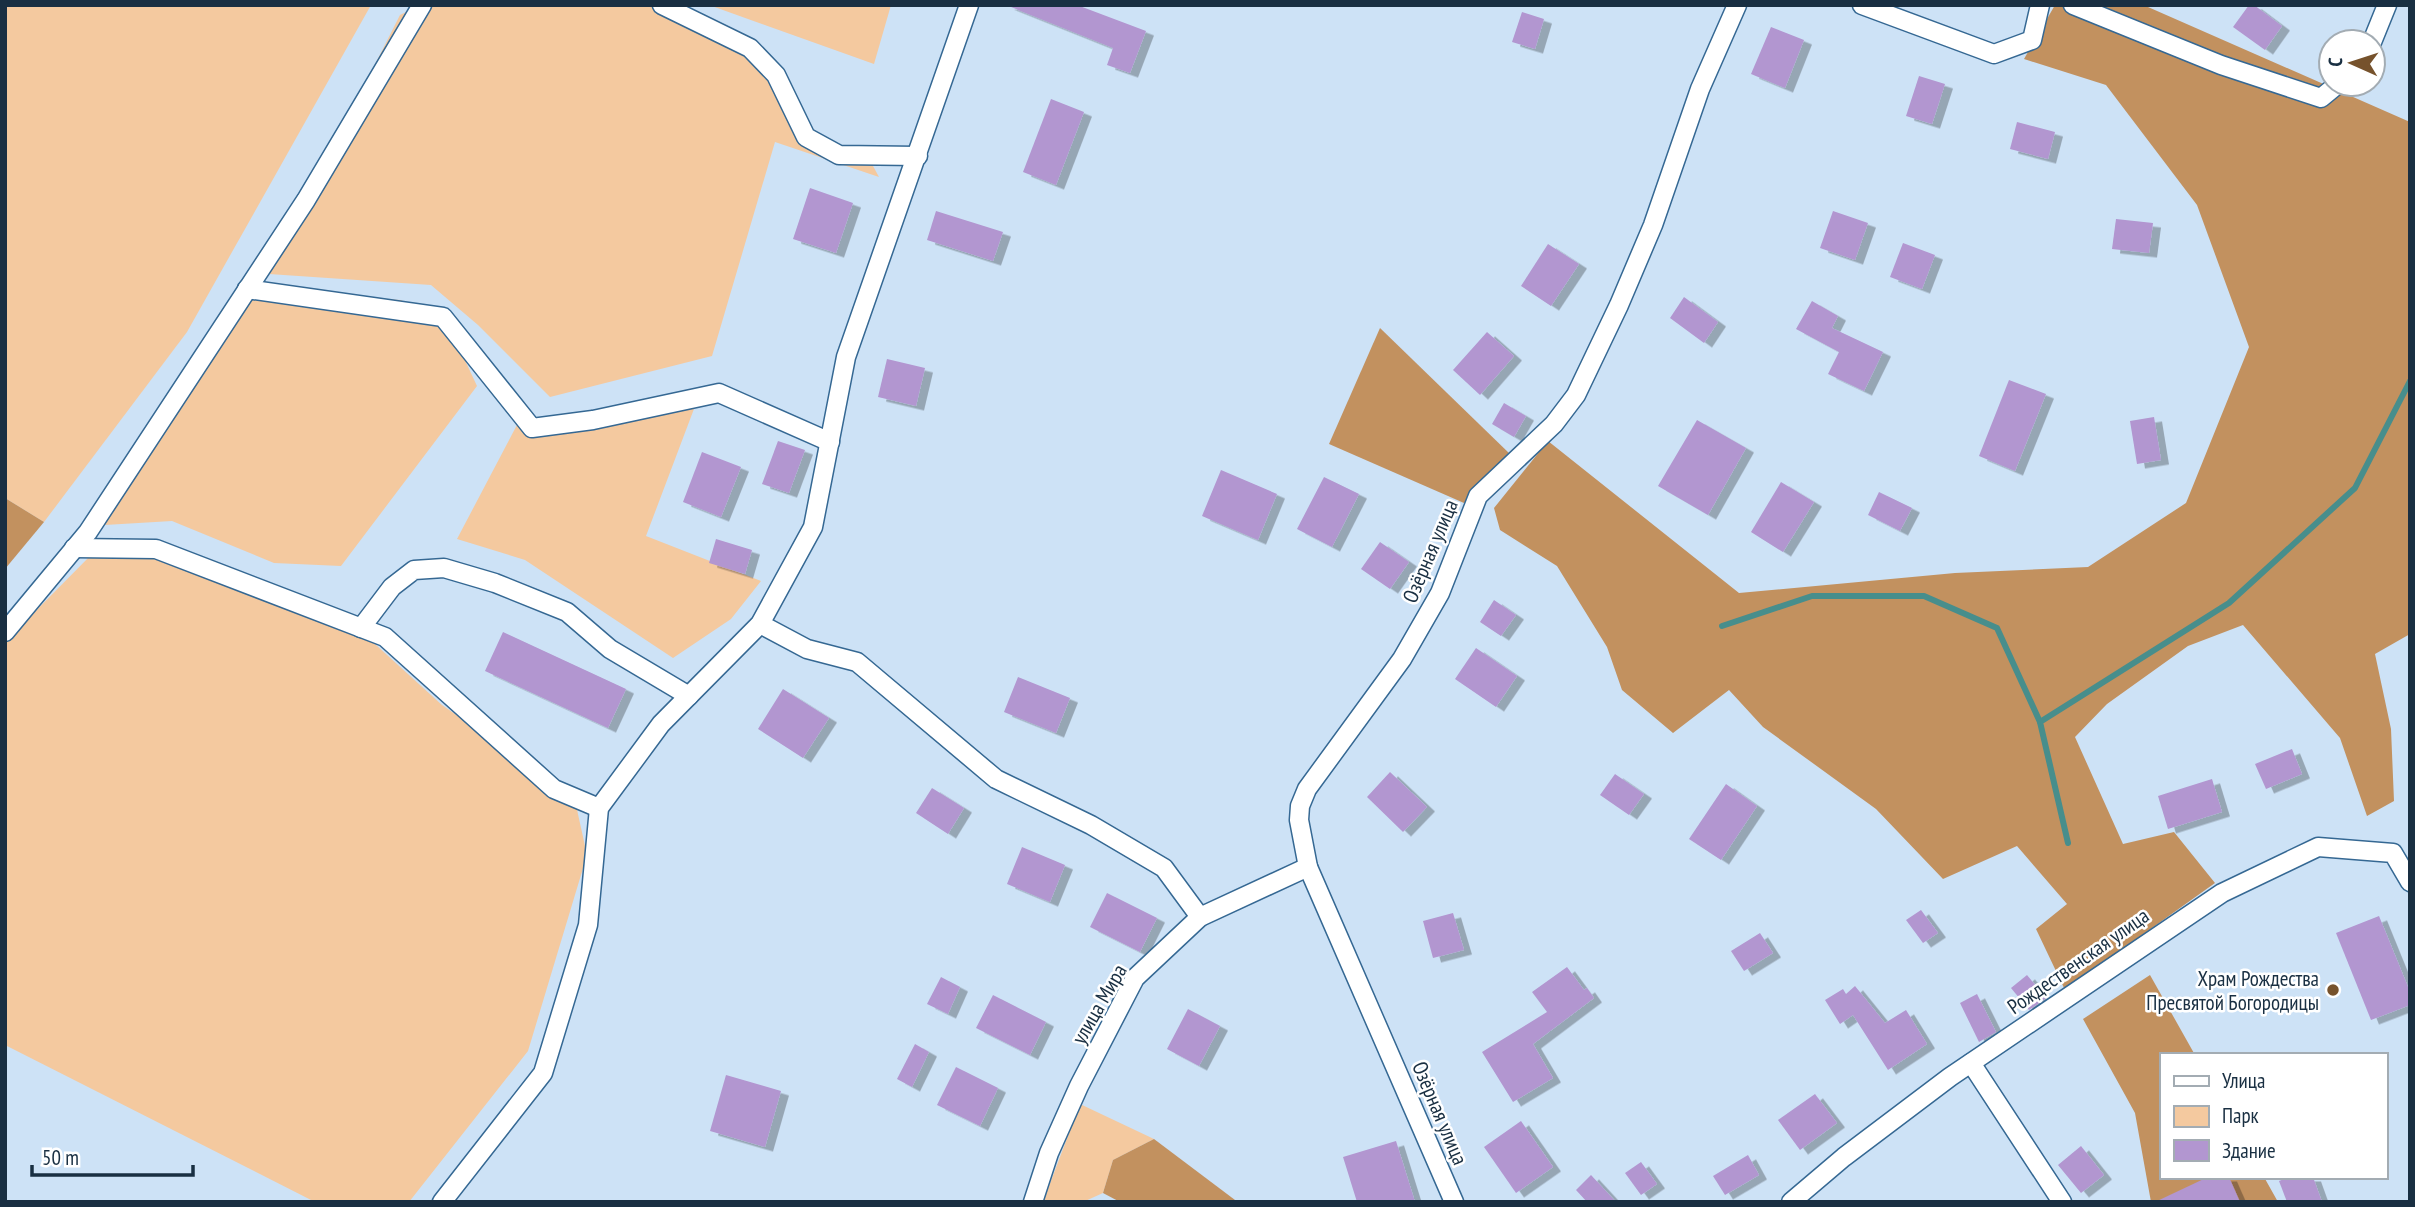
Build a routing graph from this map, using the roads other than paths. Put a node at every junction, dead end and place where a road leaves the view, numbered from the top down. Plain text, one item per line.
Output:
1 (422, 5) edge
2 (662, 5) edge
3 (969, 5) edge
4 (1737, 5) edge
5 (1862, 5) edge
6 (2040, 5) edge
7 (2073, 5) edge
8 (2386, 5) edge
9 (2377, 28) edge
10 (2317, 97) edge
11 (918, 156) junction
12 (247, 289) junction
13 (830, 442) junction
14 (74, 548) junction
15 (761, 624) junction
16 (361, 628) junction
17 (5, 632) edge
18 (689, 696) junction
19 (599, 808) junction
20 (1308, 867) junction
21 (2410, 882) edge
22 (1200, 917) junction
23 (1972, 1063) junction
24 (442, 1202) edge
25 (1033, 1202) edge
26 (1454, 1202) edge
27 (1791, 1202) edge
28 (2062, 1202) edge

1 - 12 street
2 - 11 street
3 - 11 street
4 - 20 street, Озёрная улица
5 - 6 street
7 - 10 street
8 - 9 street
11 - 13 street
12 - 13 street
12 - 14 street
13 - 15 street
14 - 16 street
14 - 17 street
15 - 18 street
15 - 22 street
16 - 18 street
16 - 19 street
18 - 19 street
19 - 24 street
20 - 22 street, улица Мира
20 - 26 street, Озёрная улица
21 - 23 street, Рождественская улица
22 - 25 street, улица Мира
23 - 27 street, Рождественская улица
23 - 28 street

